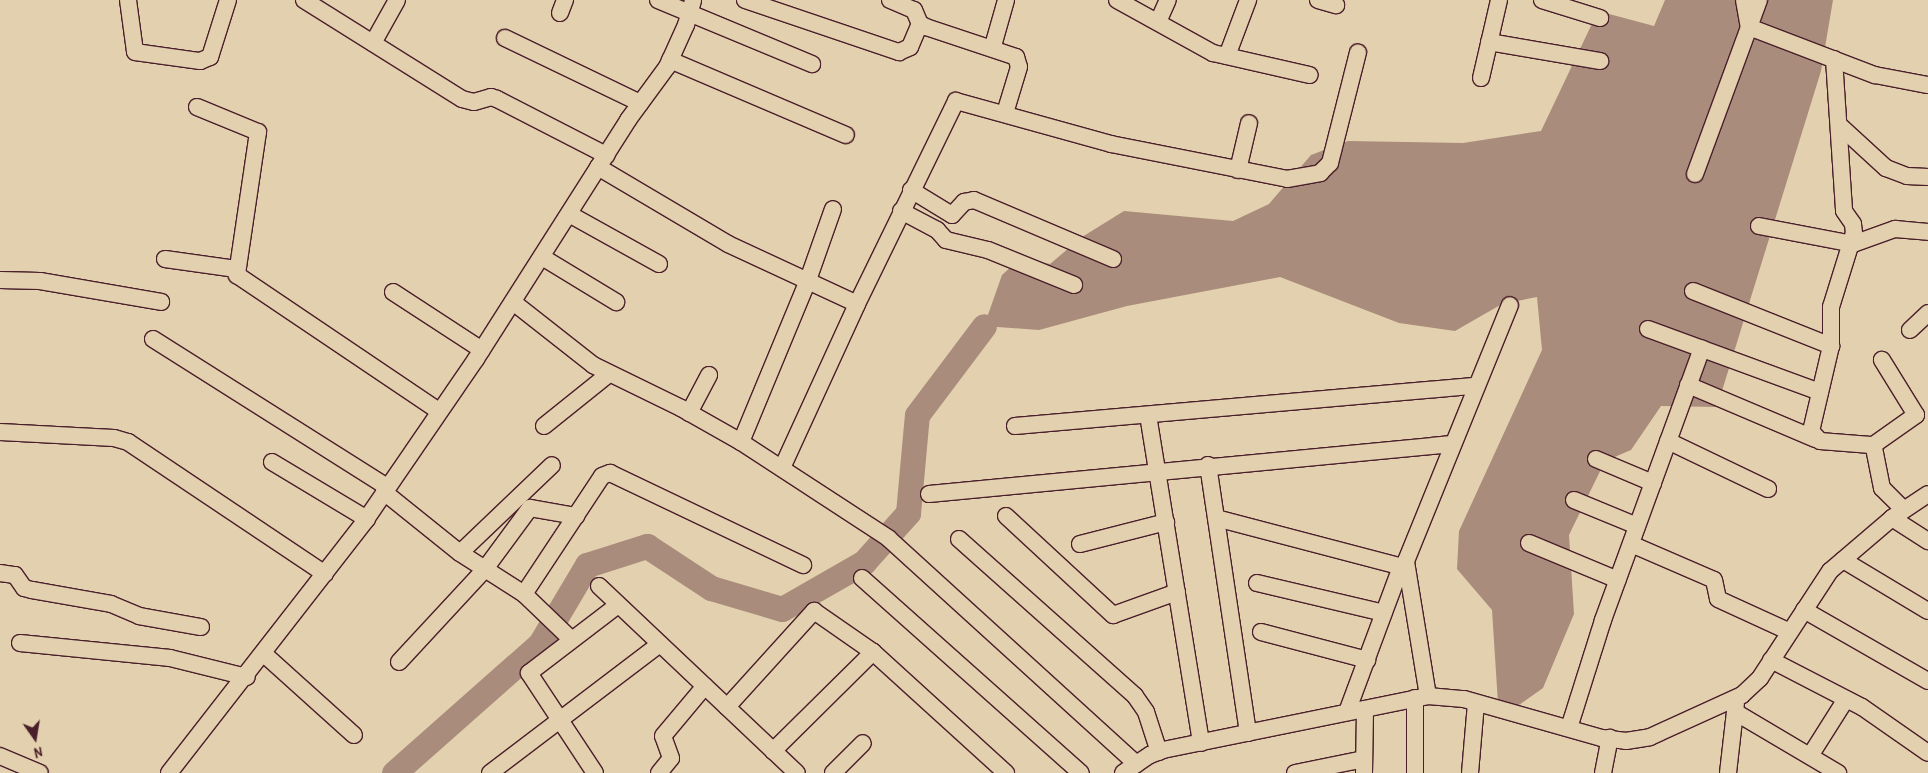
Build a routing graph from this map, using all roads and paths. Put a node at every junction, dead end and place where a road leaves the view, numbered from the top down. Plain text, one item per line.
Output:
1 (128, 0) edge
2 (228, 0) edge
3 (304, 0) edge
4 (398, 0) edge
5 (658, 0) edge
6 (745, 0) edge
7 (890, 0) edge
8 (1006, 0) edge
9 (1117, 0) edge
10 (1168, 0) edge
11 (1248, 0) edge
12 (1318, 0) edge
13 (1499, 0) edge
14 (1542, 0) edge
15 (1744, 0) edge
16 (1759, 0) edge
17 (1336, 6) dead end
18 (691, 8) edge
19 (1600, 18) dead end
20 (1158, 22) junction
21 (920, 24) junction
22 (1748, 27) junction
23 (506, 38) dead end
24 (1489, 42) junction
25 (373, 43) junction
26 (993, 46) junction
27 (1358, 52) dead end
28 (1227, 56) junction
29 (1834, 59) junction
30 (670, 60) junction
31 (1600, 61) dead end
32 (812, 64) dead end
33 (1310, 75) dead end
34 (1481, 78) dead end
35 (1928, 85) edge
36 (640, 104) junction
37 (197, 107) dead end
38 (1005, 113) junction
39 (1249, 123) dead end
40 (1839, 125) junction
41 (846, 135) dead end
42 (602, 161) junction
43 (1238, 170) junction
44 (1695, 174) dead end
45 (1928, 177) edge
46 (911, 190) junction
47 (833, 209) dead end
48 (901, 211) junction
49 (569, 214) junction
50 (1759, 226) dead end
51 (1928, 232) edge
52 (1853, 244) junction
53 (542, 257) junction
54 (165, 258) dead end
55 (1113, 259) dead end
56 (658, 264) dead end
57 (236, 269) junction
58 (0, 280) edge
59 (808, 280) junction
60 (1074, 285) dead end
61 (1693, 291) dead end
62 (393, 292) dead end
63 (160, 302) dead end
64 (512, 302) junction
65 (616, 302) dead end
66 (857, 304) junction
67 (1510, 305) dead end
68 (1928, 313) edge
69 (1648, 329) dead end
70 (1910, 330) dead end
71 (153, 339) dead end
72 (1831, 346) junction
73 (1702, 348) junction
74 (482, 350) junction
75 (1882, 360) dead end
76 (609, 374) junction
77 (709, 375) dead end
78 (1688, 385) junction
79 (1476, 386) junction
80 (1820, 392) junction
81 (439, 411) junction
82 (689, 413) junction
83 (1148, 415) junction
84 (544, 426) dead end
85 (1015, 426) dead end
86 (0, 432) edge
87 (1815, 439) junction
88 (1668, 441) junction
89 (741, 442) junction
90 (1452, 444) junction
91 (1872, 446) junction
92 (1596, 459) dead end
93 (272, 462) dead end
94 (552, 465) dead end
95 (1208, 465) junction
96 (782, 468) junction
97 (1157, 471) junction
98 (1653, 483) junction
99 (1768, 489) dead end
100 (386, 490) junction
101 (929, 494) dead end
102 (1928, 494) edge
103 (1574, 500) dead end
104 (1898, 514) junction
105 (576, 516) junction
106 (1006, 516) dead end
107 (1216, 518) junction
108 (367, 519) junction
109 (1166, 522) junction
110 (1637, 526) junction
111 (959, 539) dead end
112 (1928, 541) edge
113 (1529, 543) dead end
114 (1080, 544) dead end
115 (1631, 544) junction
116 (460, 553) junction
117 (1843, 560) junction
118 (803, 565) dead end
119 (1404, 568) junction
120 (485, 569) junction
121 (0, 573) edge
122 (325, 574) junction
123 (862, 578) dead end
124 (1618, 580) junction
125 (1257, 583) dead end
126 (598, 586) dead end
127 (1176, 592) junction
128 (524, 594) junction
129 (618, 605) junction
130 (1804, 610) junction
131 (1928, 611) edge
132 (1384, 613) junction
133 (201, 627) dead end
134 (1261, 632) dead end
135 (1790, 632) junction
136 (572, 640) junction
137 (20, 643) dead end
138 (660, 644) junction
139 (873, 652) junction
140 (264, 654) junction
141 (1367, 660) junction
142 (1771, 660) junction
143 (398, 662) dead end
144 (246, 677) junction
145 (1928, 680) edge
146 (705, 686) junction
147 (1422, 697) junction
148 (1846, 699) junction
149 (1476, 703) junction
150 (1736, 704) junction
151 (727, 707) junction
152 (1365, 709) junction
153 (1347, 712) junction
154 (561, 722) junction
155 (1569, 728) junction
156 (1248, 733) junction
157 (354, 735) dead end
158 (1610, 738) junction
159 (864, 743) dead end
160 (1200, 743) junction
161 (774, 751) junction
162 (1159, 752) junction
163 (1928, 753) edge
164 (0, 756) edge
165 (1810, 756) junction
166 (1364, 766) edge
167 (1130, 768) edge
168 (589, 771) edge
169 (1002, 771) edge
170 (40, 773) edge
171 (169, 773) edge
172 (490, 773) edge
173 (659, 773) edge
174 (797, 773) edge
175 (833, 773) edge
176 (1081, 773) edge
177 (1295, 773) edge
178 (1415, 773) edge
179 (1470, 773) edge
180 (1603, 773) edge
181 (1728, 773) edge
182 (1838, 773) edge

1 - 2 street
3 - 25 street
4 - 25 street
5 - 18 street
6 - 21 street
7 - 21 street
8 - 26 street
9 - 20 street
10 - 20 street
11 - 28 street
12 - 17 street
13 - 24 street
14 - 19 street
15 - 22 street
16 - 22 street
18 - 30 street
18 - 32 street
20 - 28 street
21 - 26 street
22 - 29 street
22 - 44 street
23 - 36 street
24 - 31 street
24 - 34 street
25 - 42 street
26 - 38 street
27 - 43 street
28 - 33 street
29 - 35 street
29 - 40 street
30 - 36 street
30 - 41 street
36 - 42 street
37 - 57 street
38 - 43 street
38 - 46 street
39 - 43 street
40 - 45 street
40 - 52 street
42 - 49 street
42 - 59 street
46 - 48 street
46 - 55 street
47 - 59 street
48 - 60 street
48 - 66 street
49 - 53 street
49 - 56 street
50 - 52 street
51 - 52 street
52 - 72 street
53 - 64 street
53 - 65 street
54 - 57 street
57 - 81 street
58 - 63 street
59 - 66 street
59 - 89 street
61 - 72 street
62 - 74 street
64 - 74 street
64 - 76 street
66 - 96 street
67 - 79 street
68 - 70 street
69 - 73 street
71 - 100 street
72 - 80 street
73 - 78 street
73 - 80 street
74 - 81 street
75 - 91 street
76 - 82 street
76 - 84 street
77 - 82 street
78 - 87 street
78 - 88 street
79 - 83 street
79 - 90 street
80 - 87 street
81 - 100 street
82 - 89 street
83 - 85 street
83 - 97 street
86 - 122 street
87 - 91 street
88 - 98 street
88 - 99 street
89 - 96 street
90 - 95 street
90 - 119 street
91 - 104 street
92 - 98 street
93 - 108 street
94 - 116 street
95 - 97 street
95 - 107 street
96 - 167 street
97 - 101 street
97 - 109 street
98 - 110 street
100 - 108 street
100 - 116 street
102 - 104 street
103 - 110 street
104 - 112 street
104 - 117 street
105 - 118 street
105 - 120 street
105 - 128 street
106 - 127 street
107 - 119 street
107 - 156 street
108 - 122 street
109 - 114 street
109 - 127 street
110 - 115 street
111 - 162 street
113 - 124 street
115 - 124 street
115 - 135 street
116 - 120 street
117 - 130 street
117 - 131 street
119 - 132 street
119 - 147 street
120 - 128 street
120 - 143 street
121 - 133 street
122 - 140 street
123 - 176 street
124 - 155 street
125 - 132 street
126 - 129 street
127 - 160 street
128 - 136 street
129 - 136 street
129 - 138 street
130 - 135 street
130 - 145 street
132 - 141 street
134 - 141 street
135 - 142 street
136 - 154 street
137 - 144 street
138 - 146 street
138 - 154 street
139 - 151 street
139 - 161 street
139 - 169 street
140 - 144 street
140 - 157 street
141 - 153 street
142 - 148 street
142 - 150 street
144 - 171 street
146 - 151 street
146 - 173 street
147 - 149 street
147 - 152 street
147 - 178 street
148 - 163 street
148 - 165 street
149 - 155 street
149 - 179 street
150 - 158 street
150 - 165 street
150 - 181 street
151 - 161 street
152 - 153 street
152 - 166 street
153 - 156 street
154 - 168 street
154 - 172 street
155 - 158 street
156 - 160 street
158 - 180 street
159 - 175 street
160 - 162 street
161 - 174 street
162 - 167 street
164 - 170 street
165 - 182 street
166 - 177 street

